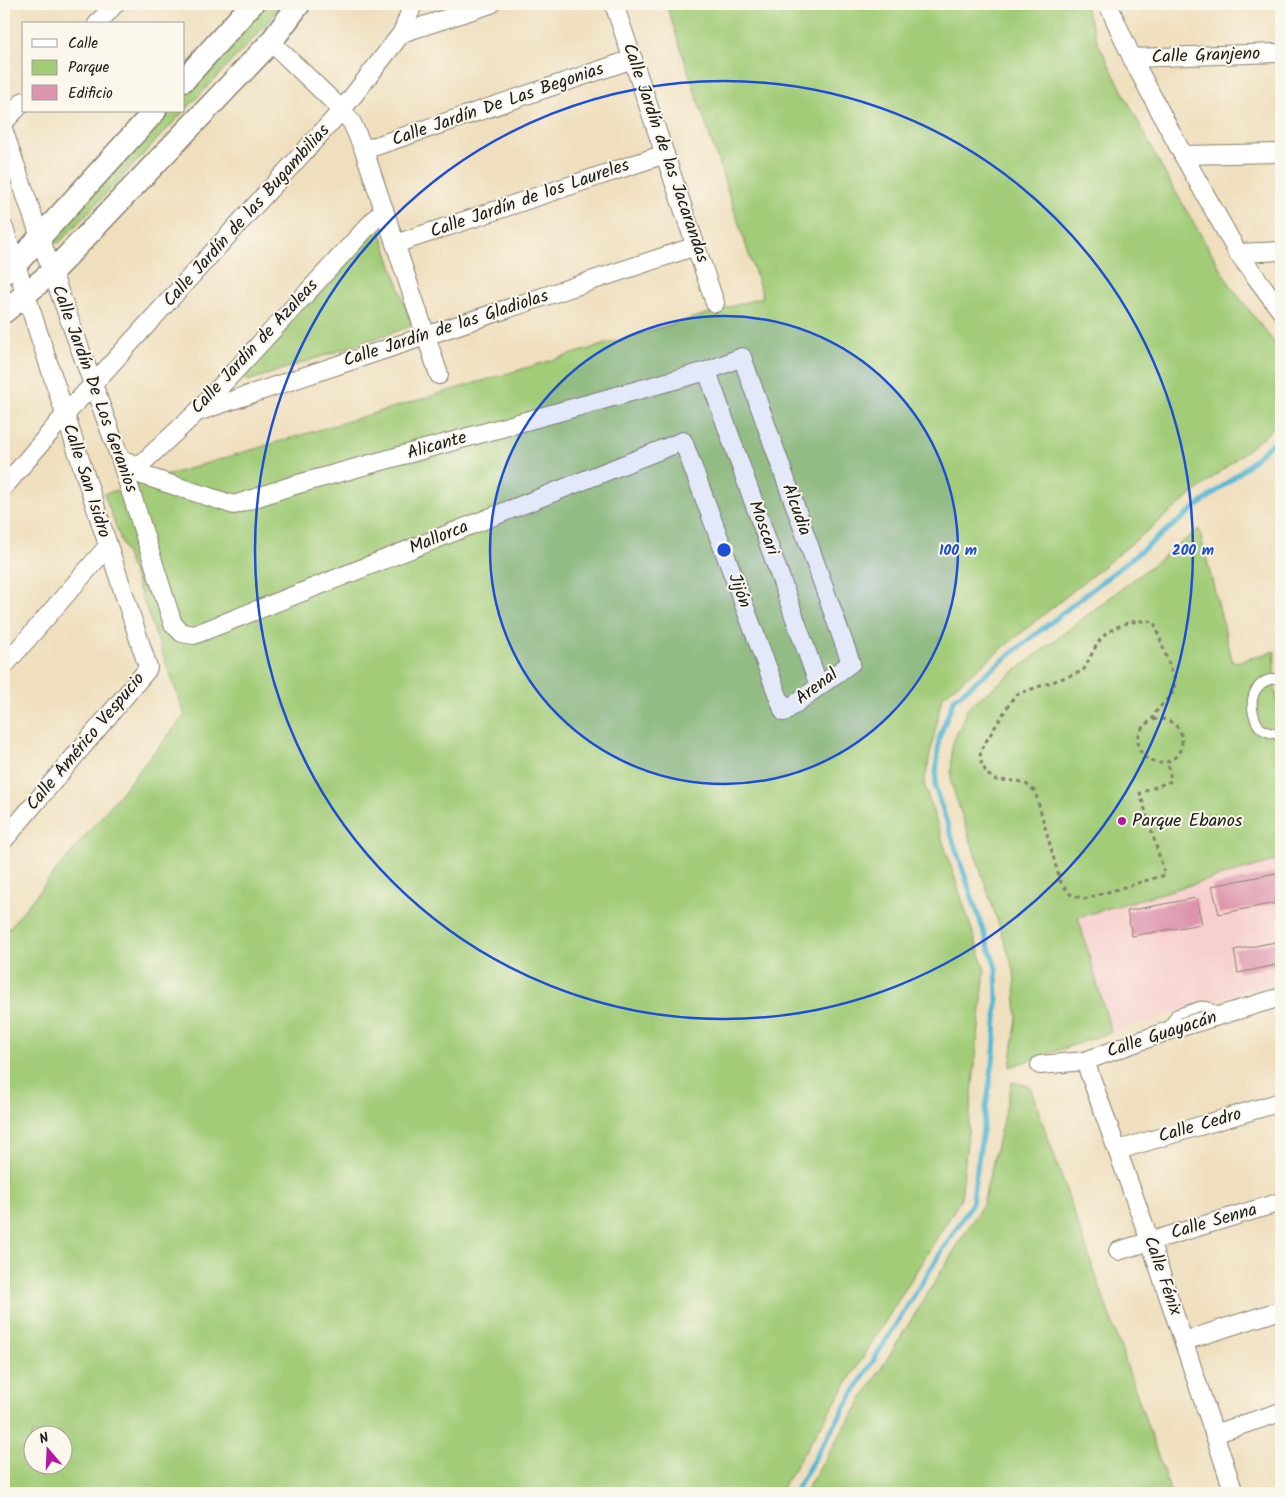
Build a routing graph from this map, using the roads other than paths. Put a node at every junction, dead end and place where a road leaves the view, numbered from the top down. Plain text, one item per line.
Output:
1 (115, 4) edge
2 (252, 4) edge
3 (299, 4) edge
4 (413, 4) edge
5 (491, 4) edge
6 (614, 4) edge
7 (1108, 4) edge
8 (99, 22) edge
9 (402, 33) junction
10 (270, 42) junction
11 (1281, 53) edge
12 (1132, 58) junction
13 (633, 60) junction
14 (185, 79) edge
15 (22, 103) edge
16 (342, 110) junction
17 (154, 112) edge
18 (4, 122) edge
19 (4, 132) edge
20 (364, 150) junction
21 (1281, 152) edge
22 (665, 154) junction
23 (1182, 155) junction
24 (384, 209) junction
25 (4, 228) edge
26 (40, 237) junction
27 (395, 244) junction
28 (696, 246) junction
29 (1281, 251) edge
30 (1238, 253) junction
31 (10, 268) edge
32 (52, 272) junction
33 (26, 295) junction
34 (716, 303) dead end
35 (1281, 311) edge
36 (4, 312) edge
37 (426, 336) junction
38 (742, 357) joint
39 (706, 371) junction
40 (439, 375) dead end
41 (93, 386) junction
42 (197, 412) junction
43 (64, 416) junction
44 (683, 441) joint
45 (120, 458) junction
46 (138, 467) junction
47 (4, 487) edge
48 (108, 546) junction
49 (194, 634) joint
50 (850, 663) joint
51 (4, 666) edge
52 (148, 667) joint
53 (1281, 678) edge
54 (819, 686) junction
55 (784, 712) joint
56 (1281, 735) edge
57 (4, 840) edge
58 (1281, 997) edge
59 (1086, 1061) junction
60 (1040, 1065) dead end
61 (1281, 1102) edge
62 (1118, 1150) junction
63 (1281, 1202) edge
64 (1150, 1241) junction
65 (1118, 1251) dead end
66 (1281, 1310) edge
67 (1184, 1342) junction
68 (1281, 1412) edge
69 (1214, 1434) junction
70 (1234, 1493) edge

1 - 8 street
2 - 14 street
3 - 10 street
4 - 9 street, Calle Jardín de las Bugambilias
5 - 9 street
6 - 13 street, Calle Jardín de las Jacarandas
7 - 12 street
9 - 16 street, Calle Jardín de las Bugambilias
10 - 16 street
10 - 32 street
11 - 12 street, Calle Granjeno
12 - 23 street
13 - 20 street, Calle Jardín De Las Begonias
13 - 22 street, Calle Jardín de las Jacarandas
15 - 18 street
16 - 20 street
16 - 41 street, Calle Jardín de las Bugambilias
17 - 26 street
19 - 26 street, Calle Jardín De Los Geranios
20 - 24 street
21 - 23 street
22 - 27 street, Calle Jardín de los Laureles
22 - 28 street, Calle Jardín de las Jacarandas
23 - 30 street
24 - 27 street
24 - 42 street, Calle Jardín de Azaleas
25 - 31 street, Calle Jardín De Los Geranios
26 - 31 street
26 - 32 street, Calle Jardín De Los Geranios
27 - 37 street
28 - 34 street, Calle Jardín de las Jacarandas
28 - 37 street, Calle Jardín de las Gladiolas
29 - 30 street
30 - 35 street
31 - 33 street, Calle Jardín De Los Geranios
32 - 33 street
32 - 41 street, Calle Jardín De Los Geranios
33 - 36 street
33 - 43 street, Calle San Isidro
37 - 40 street
37 - 42 street, Calle Jardín de las Gladiolas
38 - 39 street, Alicante
38 - 50 street, Alcudia
39 - 46 street, Alicante
39 - 54 street, Moscari
41 - 43 street, Calle Jardín de las Bugambilias
41 - 45 street, Calle Jardín De Los Geranios
42 - 46 street, Calle Jardín de Azaleas
43 - 47 street, Calle Jardín de las Bugambilias
43 - 48 street, Calle San Isidro
44 - 49 street, Mallorca
44 - 55 street, Jijón
45 - 46 street
45 - 49 street, Calle Jardín De Los Geranios
48 - 51 street
48 - 52 street, Calle San Isidro
50 - 54 street, Arenal
52 - 57 street, Calle Américo Vespucio
53 - 56 lane
54 - 55 street, Arenal
58 - 59 street, Calle Guayacán
59 - 60 street, Calle Guayacán
59 - 62 street, Calle Fénix
61 - 62 street, Calle Cedro
62 - 64 street, Calle Fénix
63 - 64 street, Calle Senna
64 - 65 street, Calle Senna
64 - 67 street, Calle Fénix
66 - 67 street
67 - 69 street, Calle Fénix
68 - 69 street
69 - 70 street, Calle Fénix

